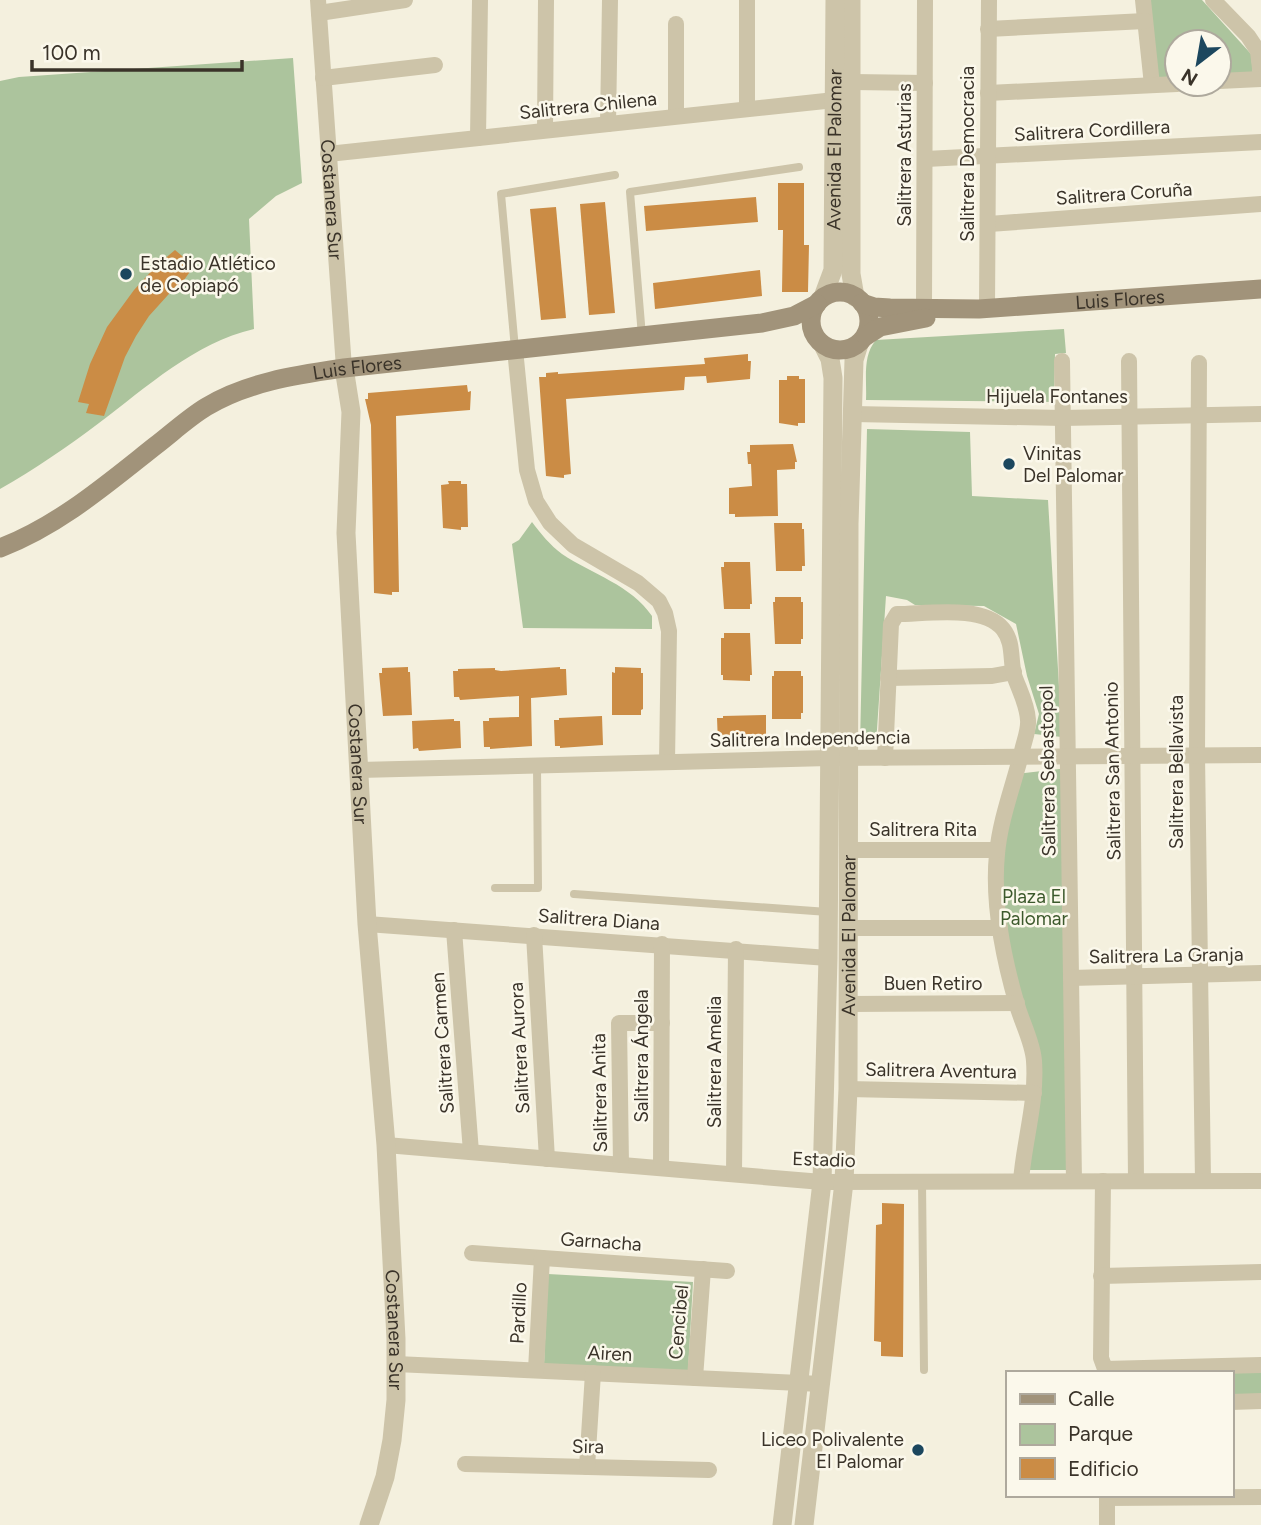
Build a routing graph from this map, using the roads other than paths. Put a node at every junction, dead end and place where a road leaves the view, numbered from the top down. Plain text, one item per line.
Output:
1 (405, 0) edge
2 (480, 0) edge
3 (546, 0) edge
4 (610, 0) edge
5 (747, 0) edge
6 (835, 0) edge
7 (851, 0) edge
8 (925, 0) edge
9 (989, 0) edge
10 (1143, 0) edge
11 (1213, 0) edge
12 (318, 6) edge
13 (1145, 21) junction
14 (676, 24) dead end
15 (988, 29) junction
16 (435, 65) dead end
17 (323, 78) junction
18 (1261, 78) edge
19 (1233, 81) edge
20 (925, 83) junction
21 (1163, 84) edge
22 (1152, 85) junction
23 (846, 93) junction
24 (988, 93) junction
25 (747, 109) junction
26 (676, 117) junction
27 (608, 124) junction
28 (545, 130) junction
29 (478, 138) junction
30 (1261, 142) edge
31 (328, 154) junction
32 (988, 156) junction
33 (926, 159) junction
34 (799, 167) dead end
35 (615, 175) dead end
36 (1261, 204) edge
37 (989, 224) junction
38 (1261, 289) edge
39 (859, 300) junction
40 (820, 301) junction
41 (983, 308) junction
42 (924, 309) junction
43 (762, 323) junction
44 (642, 336) junction
45 (819, 340) junction
46 (863, 340) junction
47 (515, 349) junction
48 (1129, 360) dead end
49 (1062, 361) dead end
50 (1199, 363) dead end
51 (344, 368) junction
52 (853, 414) junction
53 (1261, 414) edge
54 (1198, 415) junction
55 (1063, 418) junction
56 (1128, 418) junction
57 (0, 548) edge
58 (1014, 672) junction
59 (888, 678) junction
60 (1197, 755) junction
61 (1261, 755) edge
62 (1020, 756) junction
63 (1134, 756) junction
64 (1068, 757) junction
65 (839, 758) junction
66 (886, 758) junction
67 (667, 762) junction
68 (537, 765) junction
69 (359, 770) junction
70 (849, 850) junction
71 (997, 850) junction
72 (495, 888) dead end
73 (574, 894) dead end
74 (828, 912) junction
75 (368, 924) junction
76 (849, 928) junction
77 (1000, 928) junction
78 (454, 930) junction
79 (534, 936) junction
80 (662, 944) junction
81 (736, 949) junction
82 (828, 958) junction
83 (1261, 973) edge
84 (1199, 975) junction
85 (1135, 976) junction
86 (1071, 978) junction
87 (1017, 1003) junction
88 (849, 1004) junction
89 (662, 1023) junction
90 (848, 1089) junction
91 (1034, 1093) junction
92 (386, 1145) junction
93 (471, 1152) junction
94 (547, 1158) junction
95 (621, 1165) junction
96 (661, 1168) junction
97 (734, 1174) junction
98 (1021, 1181) junction
99 (1074, 1181) junction
100 (1102, 1181) junction
101 (1136, 1181) junction
102 (1203, 1181) junction
103 (1261, 1181) edge
104 (822, 1182) junction
105 (844, 1182) junction
106 (922, 1182) junction
107 (472, 1253) dead end
108 (542, 1258) junction
109 (703, 1269) junction
110 (727, 1271) dead end
111 (1261, 1272) edge
112 (1101, 1276) junction
113 (396, 1364) junction
114 (1261, 1366) edge
115 (536, 1370) junction
116 (924, 1370) dead end
117 (593, 1373) junction
118 (695, 1378) junction
119 (798, 1383) junction
120 (821, 1384) junction
121 (1261, 1401) edge
122 (1233, 1402) edge
123 (465, 1464) dead end
124 (587, 1467) junction
125 (709, 1470) dead end
126 (1107, 1497) edge
127 (1233, 1497) edge
128 (1261, 1497) edge
129 (369, 1525) edge
130 (782, 1525) edge
131 (804, 1525) edge
132 (1107, 1525) edge

1 - 12 street
2 - 29 street
3 - 28 street
4 - 27 street
5 - 25 street
6 - 23 street, Avenida El Palomar
7 - 23 street, Avenida El Palomar
8 - 20 street, Salitrera Asturias
9 - 15 street, Salitrera Democracia
10 - 13 street
11 - 18 street
12 - 17 street, Costanera Sur
13 - 15 street
13 - 22 street
14 - 26 street
15 - 24 street, Salitrera Democracia
16 - 17 street
17 - 31 street, Costanera Sur
18 - 19 street
20 - 23 street, Salitrera Chilena
20 - 33 street, Salitrera Asturias
21 - 22 street
22 - 24 street
23 - 25 street, Salitrera Chilena
23 - 39 street, Avenida El Palomar
23 - 40 street, Avenida El Palomar
24 - 32 street, Salitrera Democracia
25 - 26 street, Salitrera Chilena
26 - 27 street, Salitrera Chilena
27 - 28 street, Salitrera Chilena
28 - 29 street, Salitrera Chilena
29 - 31 street, Salitrera Chilena
30 - 32 street, Salitrera Cordillera
31 - 51 street, Costanera Sur
32 - 33 street, Salitrera Cordillera
32 - 37 street, Salitrera Democracia
33 - 42 street, Salitrera Asturias
34 - 44 lane
35 - 47 lane
36 - 37 street, Salitrera Coruña
37 - 41 street, Salitrera Democracia
38 - 41 main road, Luis Flores
39 - 40 main road
39 - 42 main road, Luis Flores
39 - 46 main road
40 - 43 main road, Luis Flores
40 - 45 main road
41 - 42 main road, Luis Flores
41 - 46 main road, Luis Flores
43 - 44 main road, Luis Flores
43 - 45 main road, Luis Flores
44 - 47 main road, Luis Flores
45 - 46 main road
45 - 65 street, Avenida El Palomar
46 - 52 street, Avenida El Palomar
47 - 51 main road, Luis Flores
47 - 67 street
48 - 56 street, Salitrera San Antonio
49 - 55 street, Salitrera Sebastopol
50 - 54 street, Salitrera Bellavista
51 - 57 main road, Luis Flores
51 - 69 street, Costanera Sur
52 - 55 street, Hijuela Fontanes
52 - 65 street, Avenida El Palomar
53 - 54 street, Hijuela Fontanes
54 - 56 street, Hijuela Fontanes
54 - 60 street, Salitrera Bellavista
55 - 56 street, Hijuela Fontanes
55 - 64 street, Salitrera Sebastopol
56 - 63 street, Salitrera San Antonio
58 - 59 street
58 - 59 street
58 - 62 street
59 - 66 street
60 - 61 street, Salitrera Independencia
60 - 63 street, Salitrera Independencia
60 - 84 street, Salitrera Bellavista
62 - 64 street, Salitrera Independencia
62 - 66 street, Salitrera Independencia
62 - 71 street
63 - 64 street, Salitrera Independencia
63 - 85 street, Salitrera San Antonio
64 - 86 street, Salitrera Sebastopol
65 - 66 street, Salitrera Independencia
65 - 67 street, Salitrera Independencia
65 - 70 street, Avenida El Palomar
65 - 74 street, Avenida El Palomar
67 - 68 street, Salitrera Independencia
68 - 69 street, Salitrera Independencia
68 - 72 lane
69 - 75 street, Costanera Sur
70 - 71 street, Salitrera Rita
70 - 76 street, Avenida El Palomar
71 - 77 street
73 - 74 lane
74 - 82 street, Avenida El Palomar
75 - 78 street, Salitrera Diana
75 - 92 street, Costanera Sur
76 - 77 street
76 - 88 street, Avenida El Palomar
77 - 87 street
78 - 79 street, Salitrera Diana
78 - 93 street, Salitrera Carmen
79 - 80 street, Salitrera Diana
79 - 94 street, Salitrera Aurora
80 - 81 street, Salitrera Diana
80 - 89 street, Salitrera Ángela
81 - 82 street, Salitrera Diana
81 - 97 street, Salitrera Amelia
82 - 104 street, Avenida El Palomar
83 - 84 street, Salitrera La Granja
84 - 85 street, Salitrera La Granja
84 - 102 street, Salitrera Bellavista
85 - 86 street, Salitrera La Granja
85 - 101 street, Salitrera San Antonio
86 - 99 street, Salitrera Sebastopol
87 - 88 street, Buen Retiro
87 - 91 street
88 - 90 street, Avenida El Palomar
89 - 95 street, Salitrera Anita
89 - 96 street, Salitrera Ángela
90 - 91 street, Salitrera Aventura
90 - 105 street, Avenida El Palomar
91 - 98 street
92 - 93 street, Estadio
92 - 113 street, Costanera Sur
93 - 94 street, Estadio
94 - 95 street, Estadio
95 - 96 street, Estadio
96 - 97 street, Estadio
97 - 104 street, Estadio
98 - 99 street, Estadio
98 - 106 street, Estadio
99 - 100 street, Estadio
100 - 101 street, Estadio
100 - 112 street
101 - 102 street, Estadio
102 - 103 street, Estadio
104 - 105 street, Estadio
104 - 119 street, Avenida El Palomar
105 - 106 street, Estadio
105 - 120 street, Avenida El Palomar
106 - 116 lane
107 - 108 street, Garnacha
108 - 109 street, Garnacha
108 - 115 street, Pardillo
109 - 110 street, Garnacha
109 - 118 street, Cencibel
111 - 112 street
112 - 114 street
113 - 115 street, Airen
113 - 129 street, Costanera Sur
115 - 117 street, Airen
117 - 118 street, Airen
117 - 124 street
118 - 119 street, Airen
119 - 120 street, Airen
119 - 130 street, Avenida El Palomar
120 - 131 street, Avenida El Palomar
121 - 122 street
123 - 124 street, Sira
124 - 125 street, Sira
126 - 132 street
127 - 128 street

